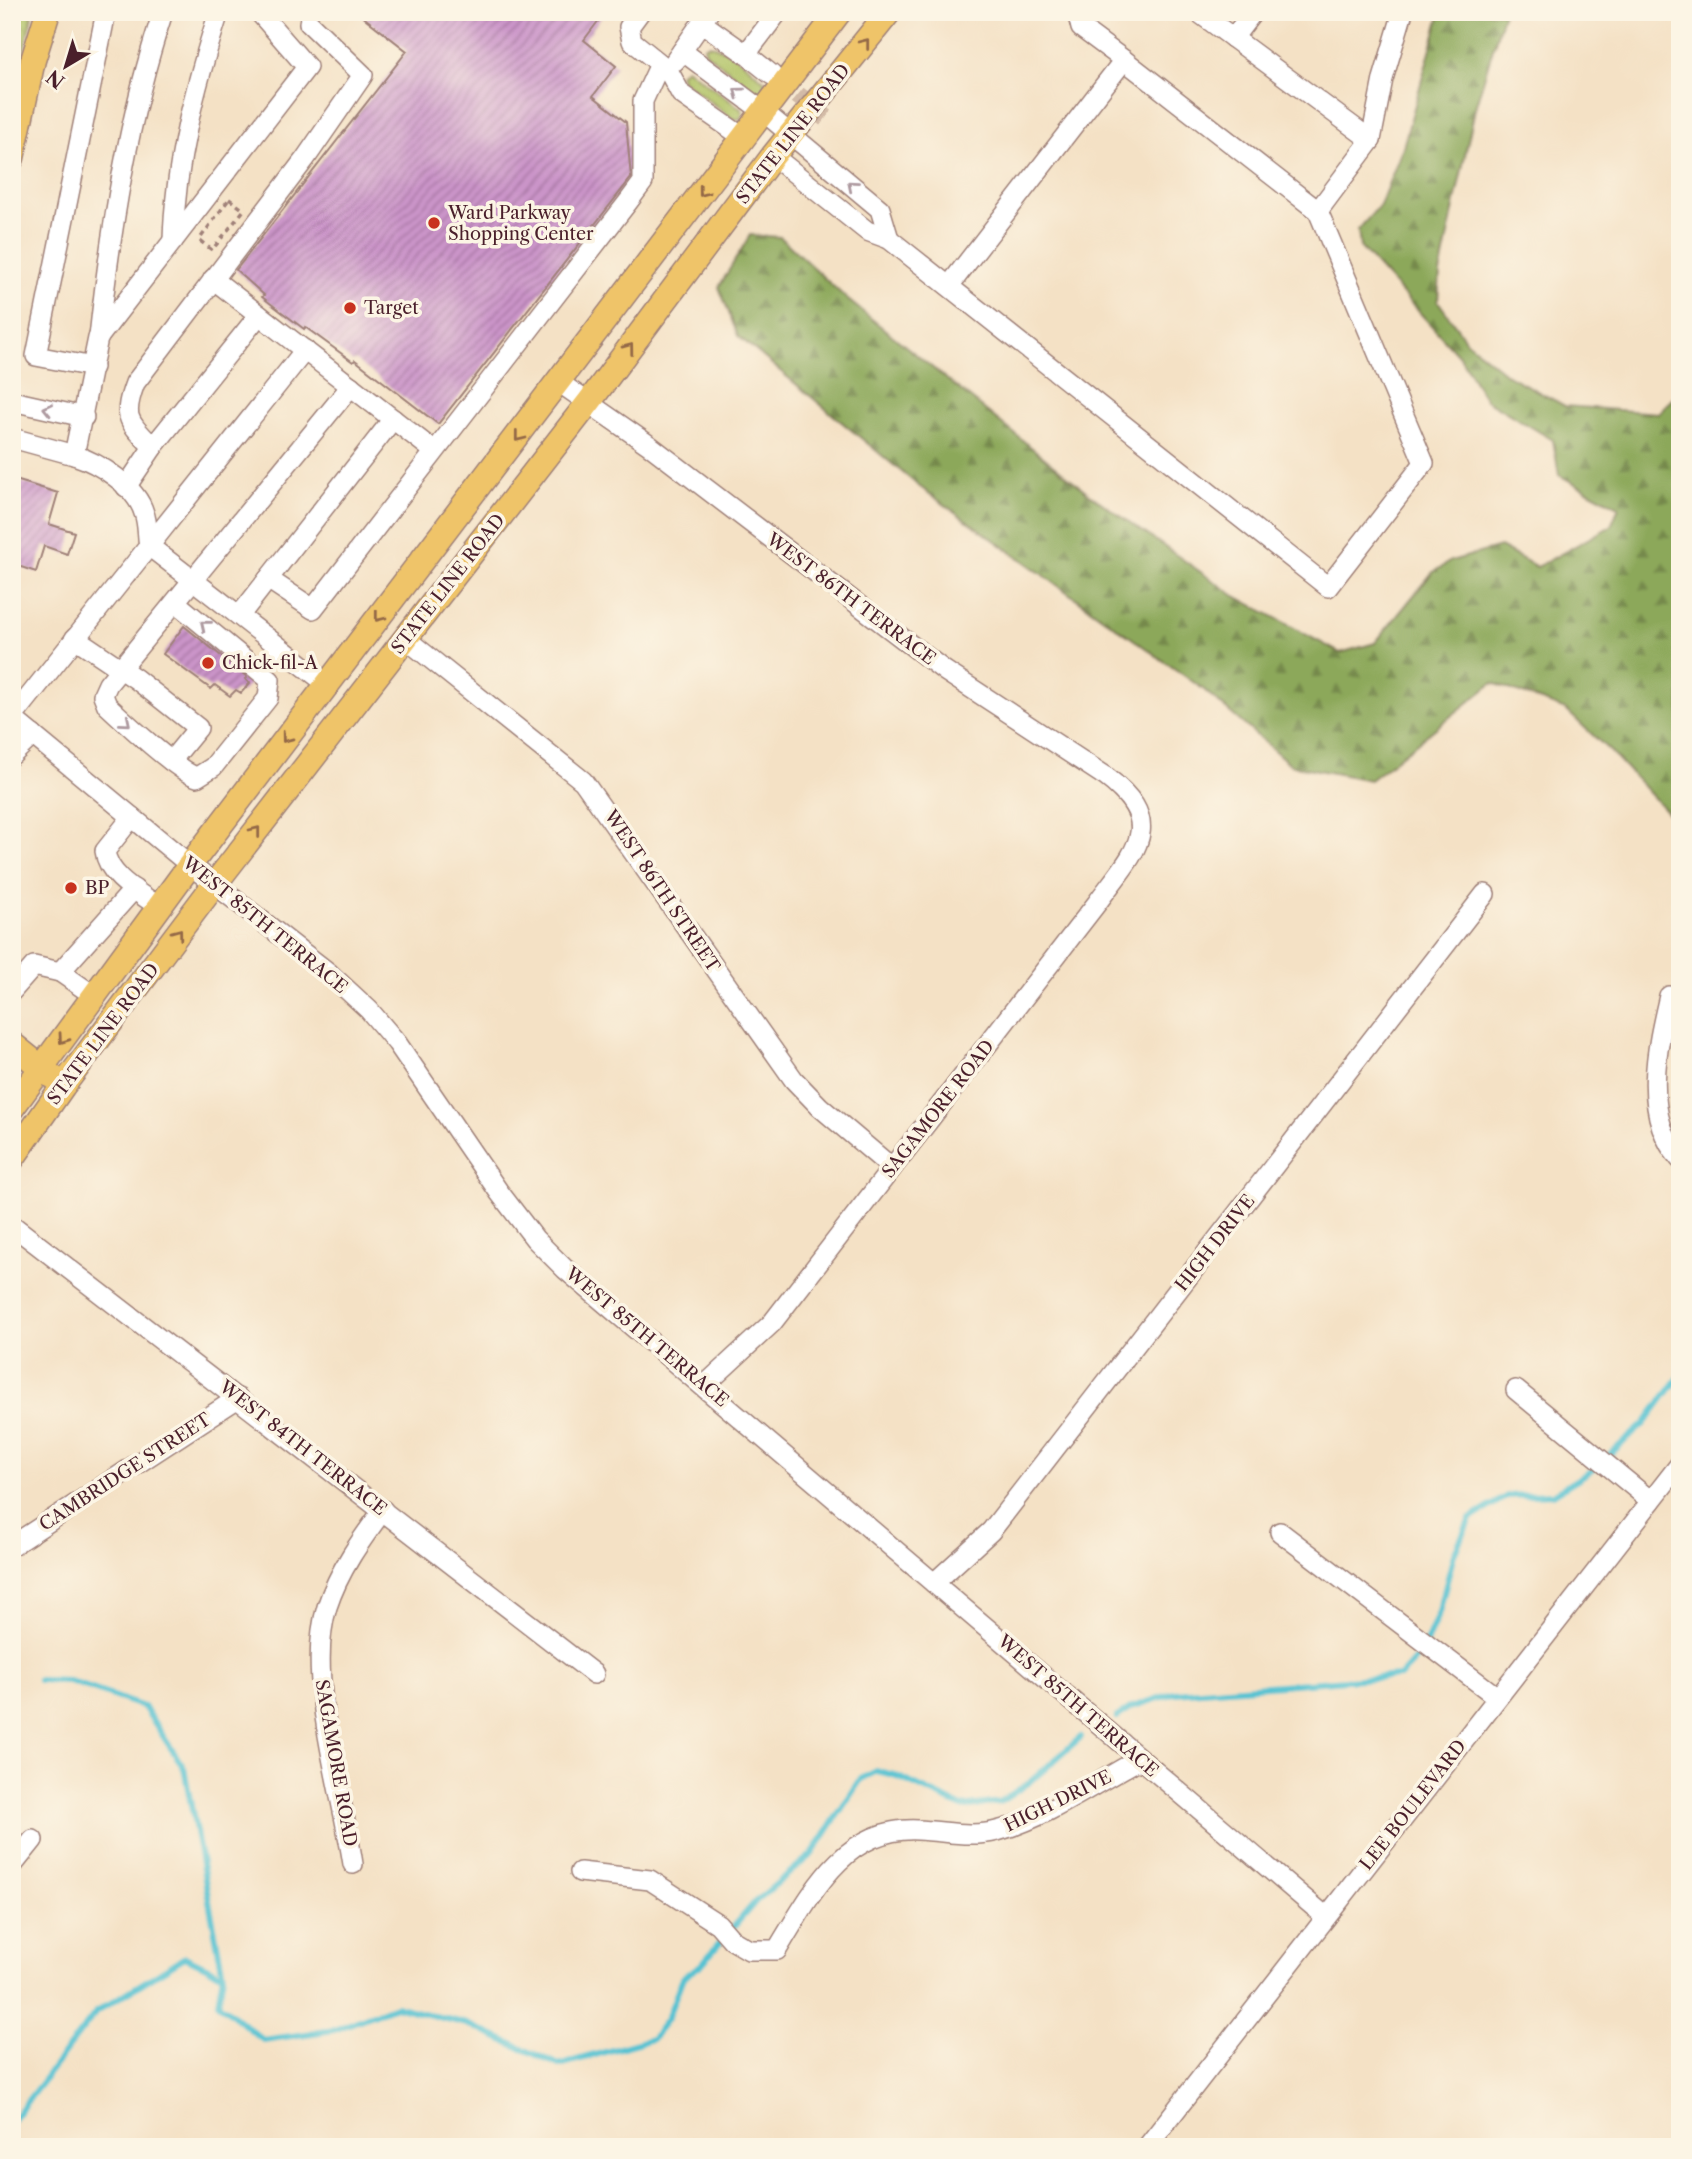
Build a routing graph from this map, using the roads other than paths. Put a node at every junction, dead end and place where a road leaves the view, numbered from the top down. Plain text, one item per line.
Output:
1 (48, 12) edge
2 (106, 12) edge
3 (163, 12) edge
4 (219, 12) edge
5 (259, 12) edge
6 (640, 12) edge
7 (778, 12) edge
8 (839, 12) edge
9 (889, 12) edge
10 (1077, 12) edge
11 (1198, 12) edge
12 (1253, 12) edge
13 (1404, 12) edge
14 (706, 18) edge
15 (309, 23) dead end
16 (1233, 38) junction
17 (682, 51) junction
18 (746, 54) junction
19 (1124, 60) junction
20 (664, 67) junction
21 (772, 75) tunnel mouth
22 (764, 112) junction
23 (792, 134) junction
24 (744, 138) junction
25 (1371, 140) junction
26 (773, 156) junction
27 (12, 158) edge
28 (1318, 211) junction
29 (889, 239) junction
30 (173, 241) junction
31 (213, 279) junction
32 (948, 286) junction
33 (259, 314) junction
34 (98, 338) junction
35 (305, 350) junction
36 (93, 368) junction
37 (560, 383) junction
38 (351, 386) junction
39 (12, 401) edge
40 (589, 402) junction
41 (84, 417) junction
42 (393, 419) junction
43 (12, 438) edge
44 (153, 447) junction
45 (435, 451) junction
46 (74, 455) junction
47 (126, 487) junction
48 (149, 546) junction
49 (268, 579) junction
50 (193, 580) junction
51 (175, 602) junction
52 (240, 615) junction
53 (75, 638) junction
54 (406, 639) junction
55 (121, 670) junction
56 (327, 684) junction
57 (12, 718) edge
58 (33, 734) junction
59 (12, 755) edge
60 (172, 761) junction
61 (1140, 813) joint
62 (132, 817) junction
63 (190, 865) junction
64 (214, 885) junction
65 (134, 889) junction
66 (1485, 894) dead end
67 (159, 907) junction
68 (60, 972) junction
69 (12, 991) edge
70 (93, 995) junction
71 (1669, 996) dead end
72 (12, 1044) edge
73 (42, 1068) junction
74 (63, 1086) junction
75 (12, 1108) edge
76 (12, 1159) edge
77 (1680, 1159) edge
78 (892, 1168) junction
79 (12, 1225) edge
80 (704, 1386) junction
81 (1516, 1390) dead end
82 (238, 1398) junction
83 (1680, 1464) edge
84 (1651, 1501) junction
85 (383, 1510) junction
86 (1280, 1532) dead end
87 (13, 1545) edge
88 (934, 1583) junction
89 (594, 1674) dead end
90 (1497, 1697) junction
91 (1140, 1759) junction
92 (33, 1840) dead end
93 (353, 1864) dead end
94 (12, 1866) edge
95 (580, 1872) dead end
96 (1326, 1917) junction
97 (1147, 2147) edge

1 - 27 main road
2 - 36 street
3 - 34 street
4 - 30 street
5 - 30 street
6 - 20 street
7 - 18 street
8 - 22 main road, STATE LINE ROAD
23 -> 9 main road, STATE LINE ROAD
10 - 19 street
11 - 16 street
12 - 16 street
13 - 25 street
14 - 17 street
14 - 18 street
15 - 31 street
16 - 25 street
17 - 20 street
22 -> 17 street
18 - 21 street
19 - 28 street
19 - 32 street
20 - 24 street
20 - 45 street
22 - 23 street
22 - 24 main road, STATE LINE ROAD
23 - 26 main road, STATE LINE ROAD
29 -> 23 street
24 -> 37 main road, STATE LINE ROAD
25 - 28 street
26 - 29 street
40 -> 26 main road, STATE LINE ROAD
28 - 32 street
29 - 32 street
30 - 34 street
31 - 33 street
31 - 44 street
33 - 35 street
33 - 44 street
34 - 36 street
35 - 38 street
35 - 48 street
36 - 41 street
37 - 40 street, WEST 86TH TERRACE
37 -> 56 main road, STATE LINE ROAD
38 - 42 street
38 - 50 street
41 -> 39 street
40 - 54 main road, STATE LINE ROAD
40 - 61 street, WEST 86TH TERRACE
41 - 46 street
42 - 45 street
42 - 49 street
43 - 46 street
44 - 47 street
45 - 49 street
46 - 47 street
47 - 48 street
48 - 50 street
48 - 53 street
49 - 52 street
50 - 51 street
50 - 52 street
51 - 55 street
60 -> 51 street
52 - 56 street
53 - 55 street
53 - 57 street
64 -> 54 main road, STATE LINE ROAD
54 - 78 street, WEST 86TH STREET
55 -> 60 street
55 - 60 street
56 -> 63 main road, STATE LINE ROAD
57 - 58 street, WEST 85TH TERRACE
58 - 59 street
58 - 62 street, WEST 85TH TERRACE
61 - 78 street, SAGAMORE ROAD
62 - 63 street, WEST 85TH TERRACE
62 - 65 street
63 - 64 street, WEST 85TH TERRACE
63 - 67 main road, STATE LINE ROAD
74 -> 64 main road, STATE LINE ROAD
64 - 80 street, WEST 85TH TERRACE
65 - 67 street
65 - 68 street
66 - 88 street, HIGH DRIVE
67 - 70 main road, STATE LINE ROAD
68 - 69 street
68 - 70 street
70 -> 73 main road, STATE LINE ROAD
71 - 77 street
72 - 73 main road
73 - 74 main road
73 - 75 main road, STATE LINE ROAD
74 - 76 main road, STATE LINE ROAD
78 - 80 street, SAGAMORE ROAD
79 - 82 street, WEST 84TH TERRACE
80 - 88 street, WEST 85TH TERRACE
81 - 84 street
82 - 85 street, WEST 84TH TERRACE
82 - 87 street, CAMBRIDGE STREET
83 - 84 street, LEE BOULEVARD
84 - 90 street, LEE BOULEVARD
85 - 89 street, WEST 84TH TERRACE
85 - 93 street, SAGAMORE ROAD
86 - 90 street
88 - 91 street, WEST 85TH TERRACE
90 - 96 street, LEE BOULEVARD
91 - 95 street, HIGH DRIVE
91 - 96 street, WEST 85TH TERRACE
92 - 94 street
96 - 97 street, LEE BOULEVARD

